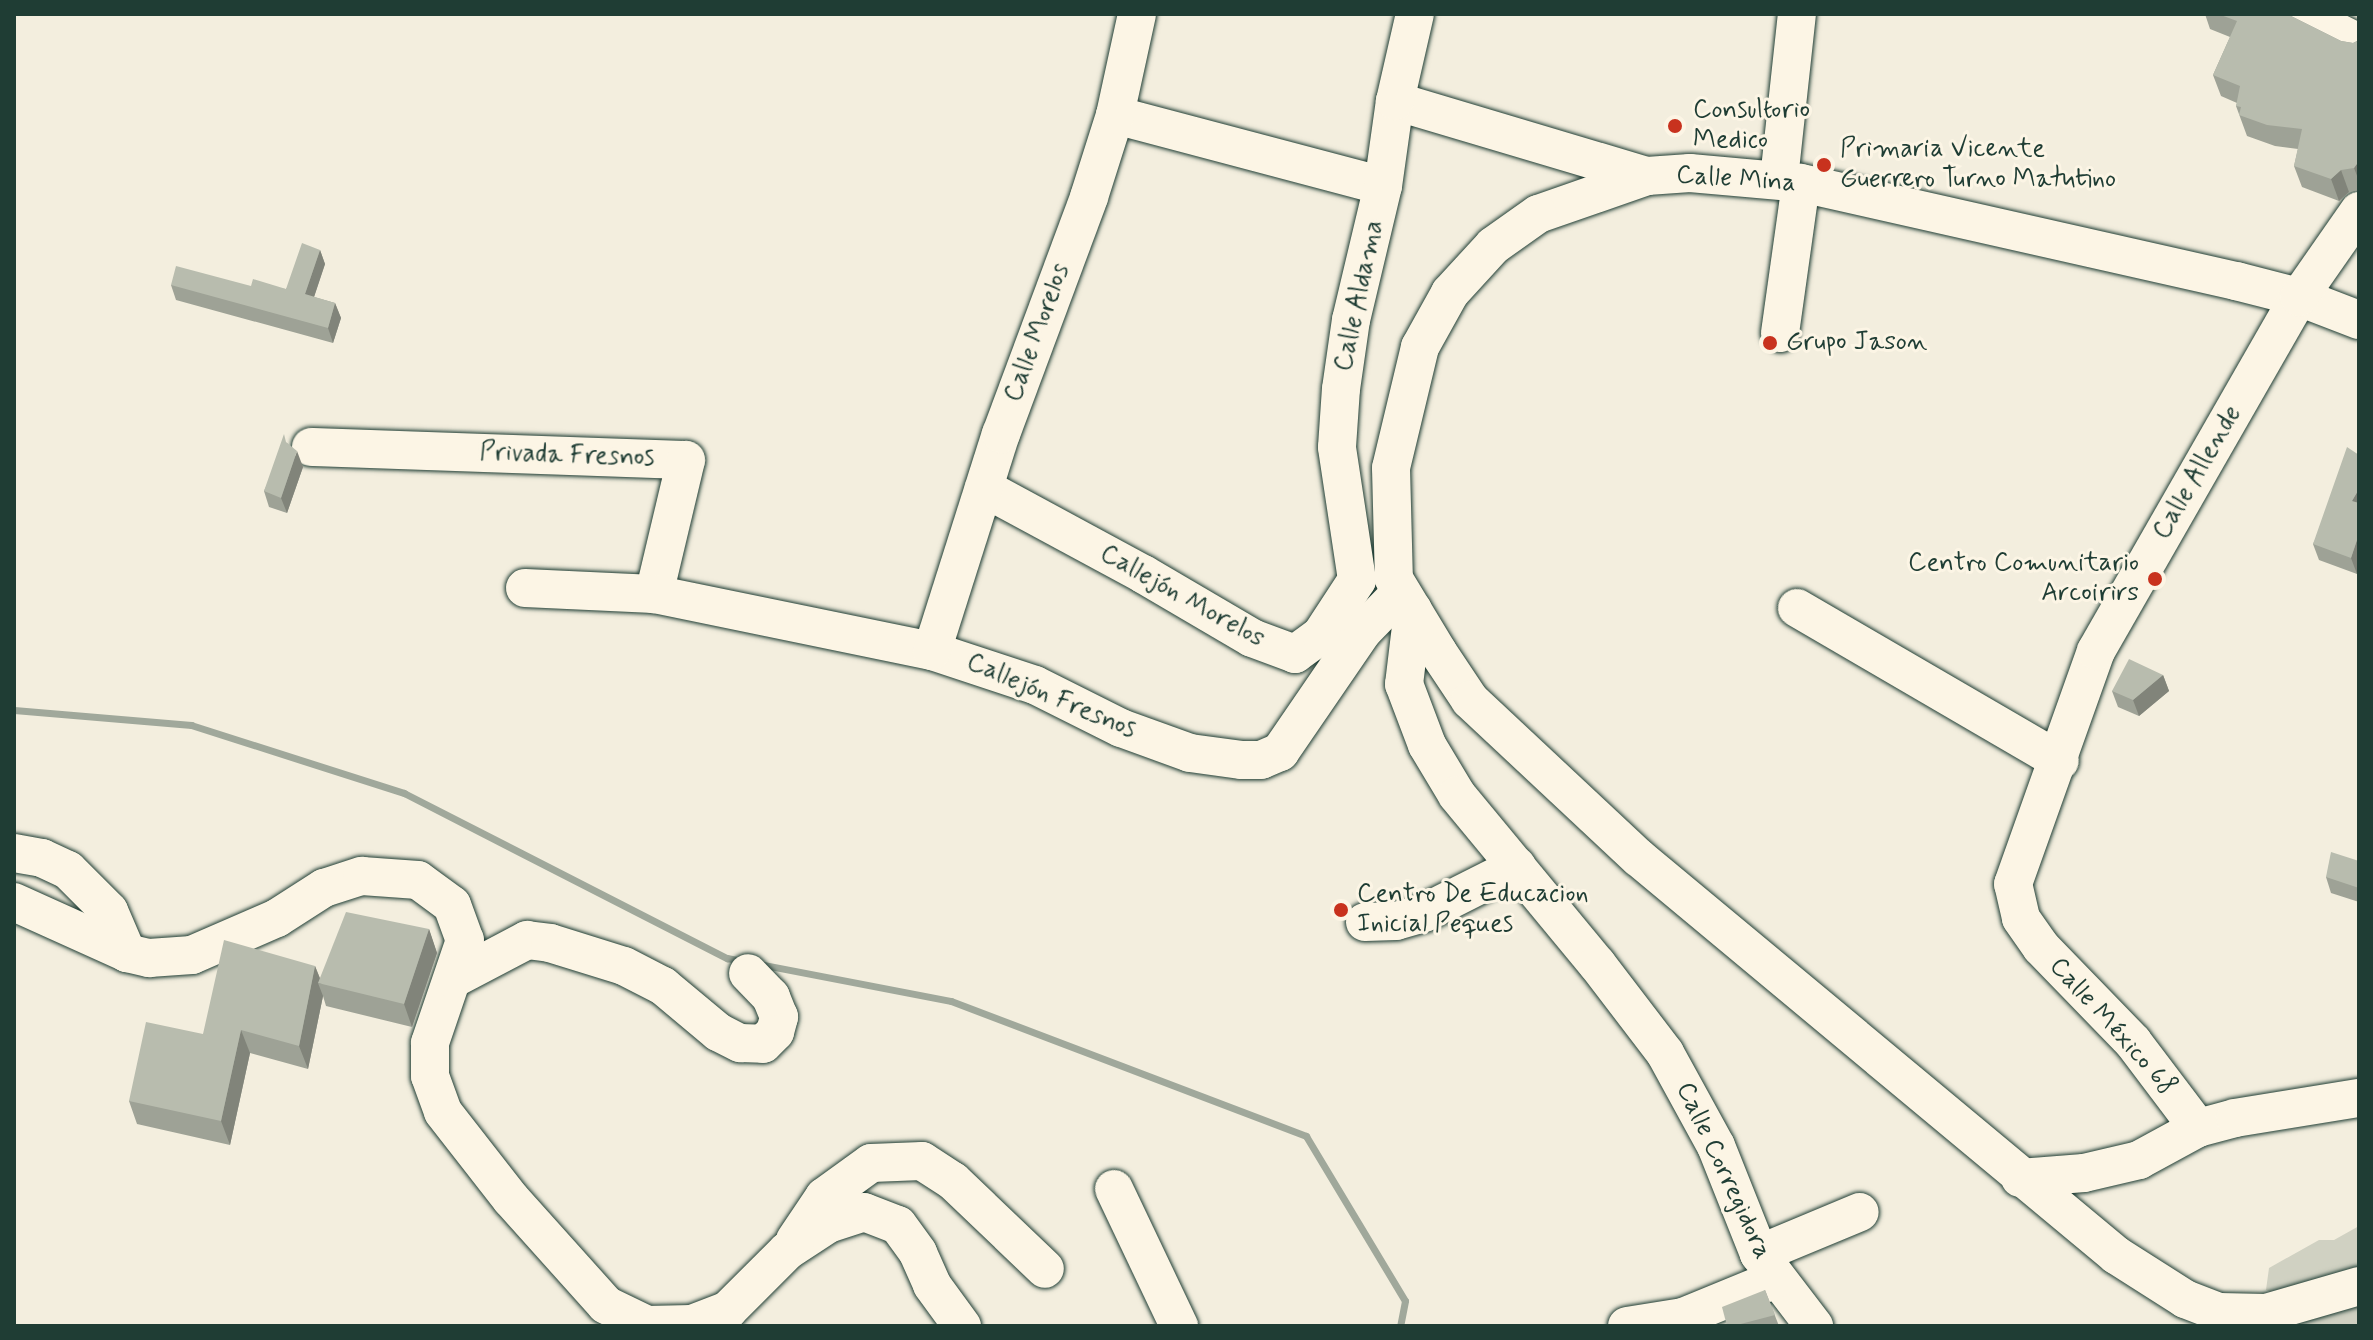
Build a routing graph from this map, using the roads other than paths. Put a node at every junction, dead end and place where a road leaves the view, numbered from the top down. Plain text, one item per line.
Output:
1 (1137, 14) edge
2 (1415, 14) edge
3 (1797, 14) edge
4 (2301, 14) edge
5 (2359, 43) edge
6 (1395, 101) junction
7 (1115, 115) junction
8 (1647, 176) junction
9 (1790, 181) junction
10 (1383, 186) junction
11 (2359, 211) edge
12 (2299, 297) junction
13 (2359, 320) edge
14 (1780, 333) dead end
15 (311, 447) dead end
16 (984, 488) junction
17 (525, 588) dead end
18 (1391, 590) junction
19 (654, 594) junction
20 (1797, 608) dead end
21 (932, 651) junction
22 (2060, 761) junction
23 (14, 853) edge
24 (1517, 866) junction
25 (2013, 884) joint
26 (14, 902) edge
27 (1365, 922) dead end
28 (127, 953) junction
29 (748, 973) dead end
30 (453, 979) junction
31 (2359, 1098) edge
32 (2198, 1128) junction
33 (2020, 1178) junction
34 (1114, 1189) dead end
35 (1860, 1212) dead end
36 (787, 1251) junction
37 (1768, 1266) junction
38 (1045, 1269) dead end
39 (2359, 1286) edge
40 (1683, 1322) edge
41 (962, 1326) edge
42 (1179, 1326) edge
43 (1627, 1326) edge
44 (1814, 1326) edge

1 - 7 street, Calle Morelos
2 - 6 street, Calle Aldama
3 - 9 street
4 - 5 street
6 - 8 street, Calle Mina
6 - 10 street, Calle Aldama
7 - 10 street
7 - 16 street, Calle Morelos
8 - 9 street, Calle Mina
8 - 18 street
9 - 12 street, Calle Mina
9 - 14 street
10 - 18 street, Calle Aldama
11 - 12 street, Calle Allende
12 - 13 street, Calle Mina
12 - 22 street, Calle Allende
15 - 19 street, Privada Fresnos
16 - 18 street, Callejón Morelos
16 - 21 street, Calle Morelos
17 - 19 street, Callejón Fresnos
18 - 21 street, Callejón Fresnos
18 - 24 street, Calle Corregidora
18 - 33 street
19 - 21 street, Callejón Fresnos
20 - 22 street
22 - 25 street, Calle Allende
23 - 28 street
24 - 27 street
24 - 37 street, Calle Corregidora
25 - 32 street, Calle México 68
26 - 28 street
28 - 30 street
29 - 30 street
30 - 36 street
31 - 32 street
32 - 33 street
33 - 39 street
34 - 42 street
35 - 37 street
36 - 38 street
36 - 41 street
37 - 40 street
37 - 44 street, Calle Corregidora
40 - 43 street

